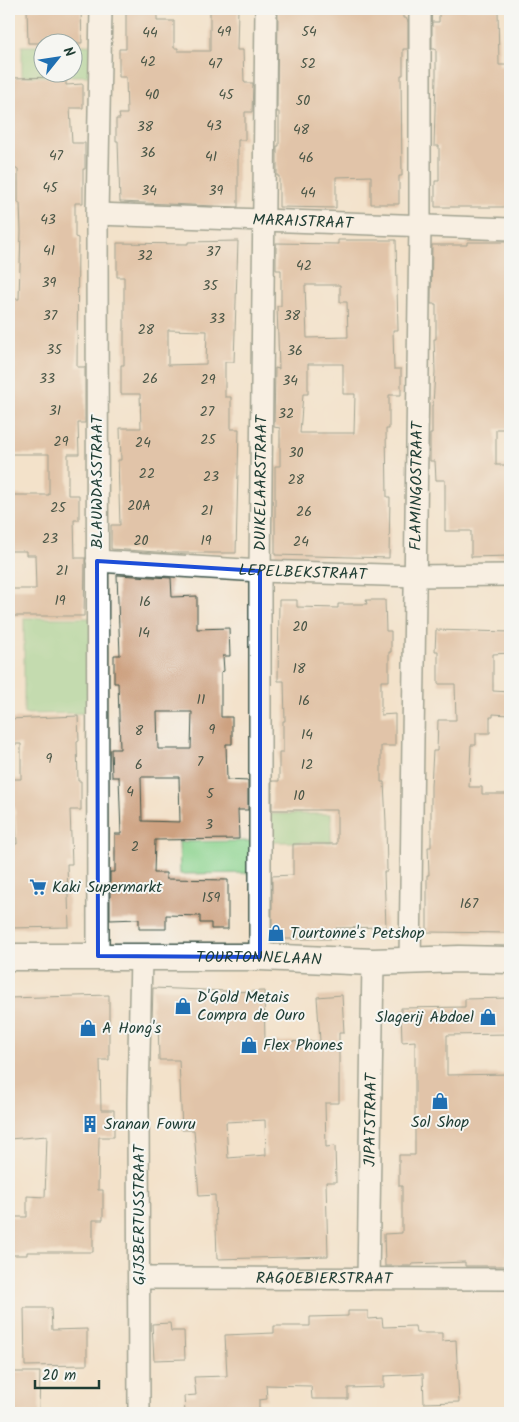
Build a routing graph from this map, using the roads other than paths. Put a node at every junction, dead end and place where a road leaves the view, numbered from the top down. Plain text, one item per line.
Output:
1 (101, 9) edge
2 (266, 9) edge
3 (420, 9) edge
4 (97, 214) junction
5 (263, 221) junction
6 (420, 224) junction
7 (510, 229) edge
8 (97, 561) junction
9 (260, 571) junction
10 (510, 575) edge
11 (415, 576) junction
12 (98, 956) junction
13 (141, 957) junction
14 (260, 957) junction
15 (9, 958) edge
16 (510, 960) edge
17 (373, 962) junction
18 (410, 962) junction
19 (139, 1278) junction
20 (368, 1279) junction
21 (510, 1279) edge
22 (139, 1413) edge

1 - 4 street, BLAUWDASSTRAAT
2 - 5 street, DUIKELAARSTRAAT
3 - 6 street, FLAMINGOSTRAAT
4 - 5 street, MARAISTRAAT
4 - 8 street, BLAUWDASSTRAAT
5 - 6 street, MARAISTRAAT
5 - 9 street, DUIKELAARSTRAAT
6 - 7 street, MARAISTRAAT
6 - 11 street, FLAMINGOSTRAAT
8 - 9 street, LEPELBEKSTRAAT
8 - 12 street, BLAUWDASSTRAAT
9 - 11 street, LEPELBEKSTRAAT
9 - 14 street, DUIKELAARSTRAAT
10 - 11 street, LEPELBEKSTRAAT
11 - 18 street, FLAMINGOSTRAAT
12 - 13 street, TOURTONNELAAN
12 - 15 street, TOURTONNELAAN
13 - 14 street, TOURTONNELAAN
13 - 19 street, GIJSBERTUSSTRAAT
14 - 17 street, TOURTONNELAAN
16 - 18 street, TOURTONNELAAN
17 - 18 street, TOURTONNELAAN
17 - 20 street, JIPATSTRAAT
19 - 20 street, RAGOEBIERSTRAAT
19 - 22 street, GIJSBERTUSSTRAAT
20 - 21 street, RAGOEBIERSTRAAT

